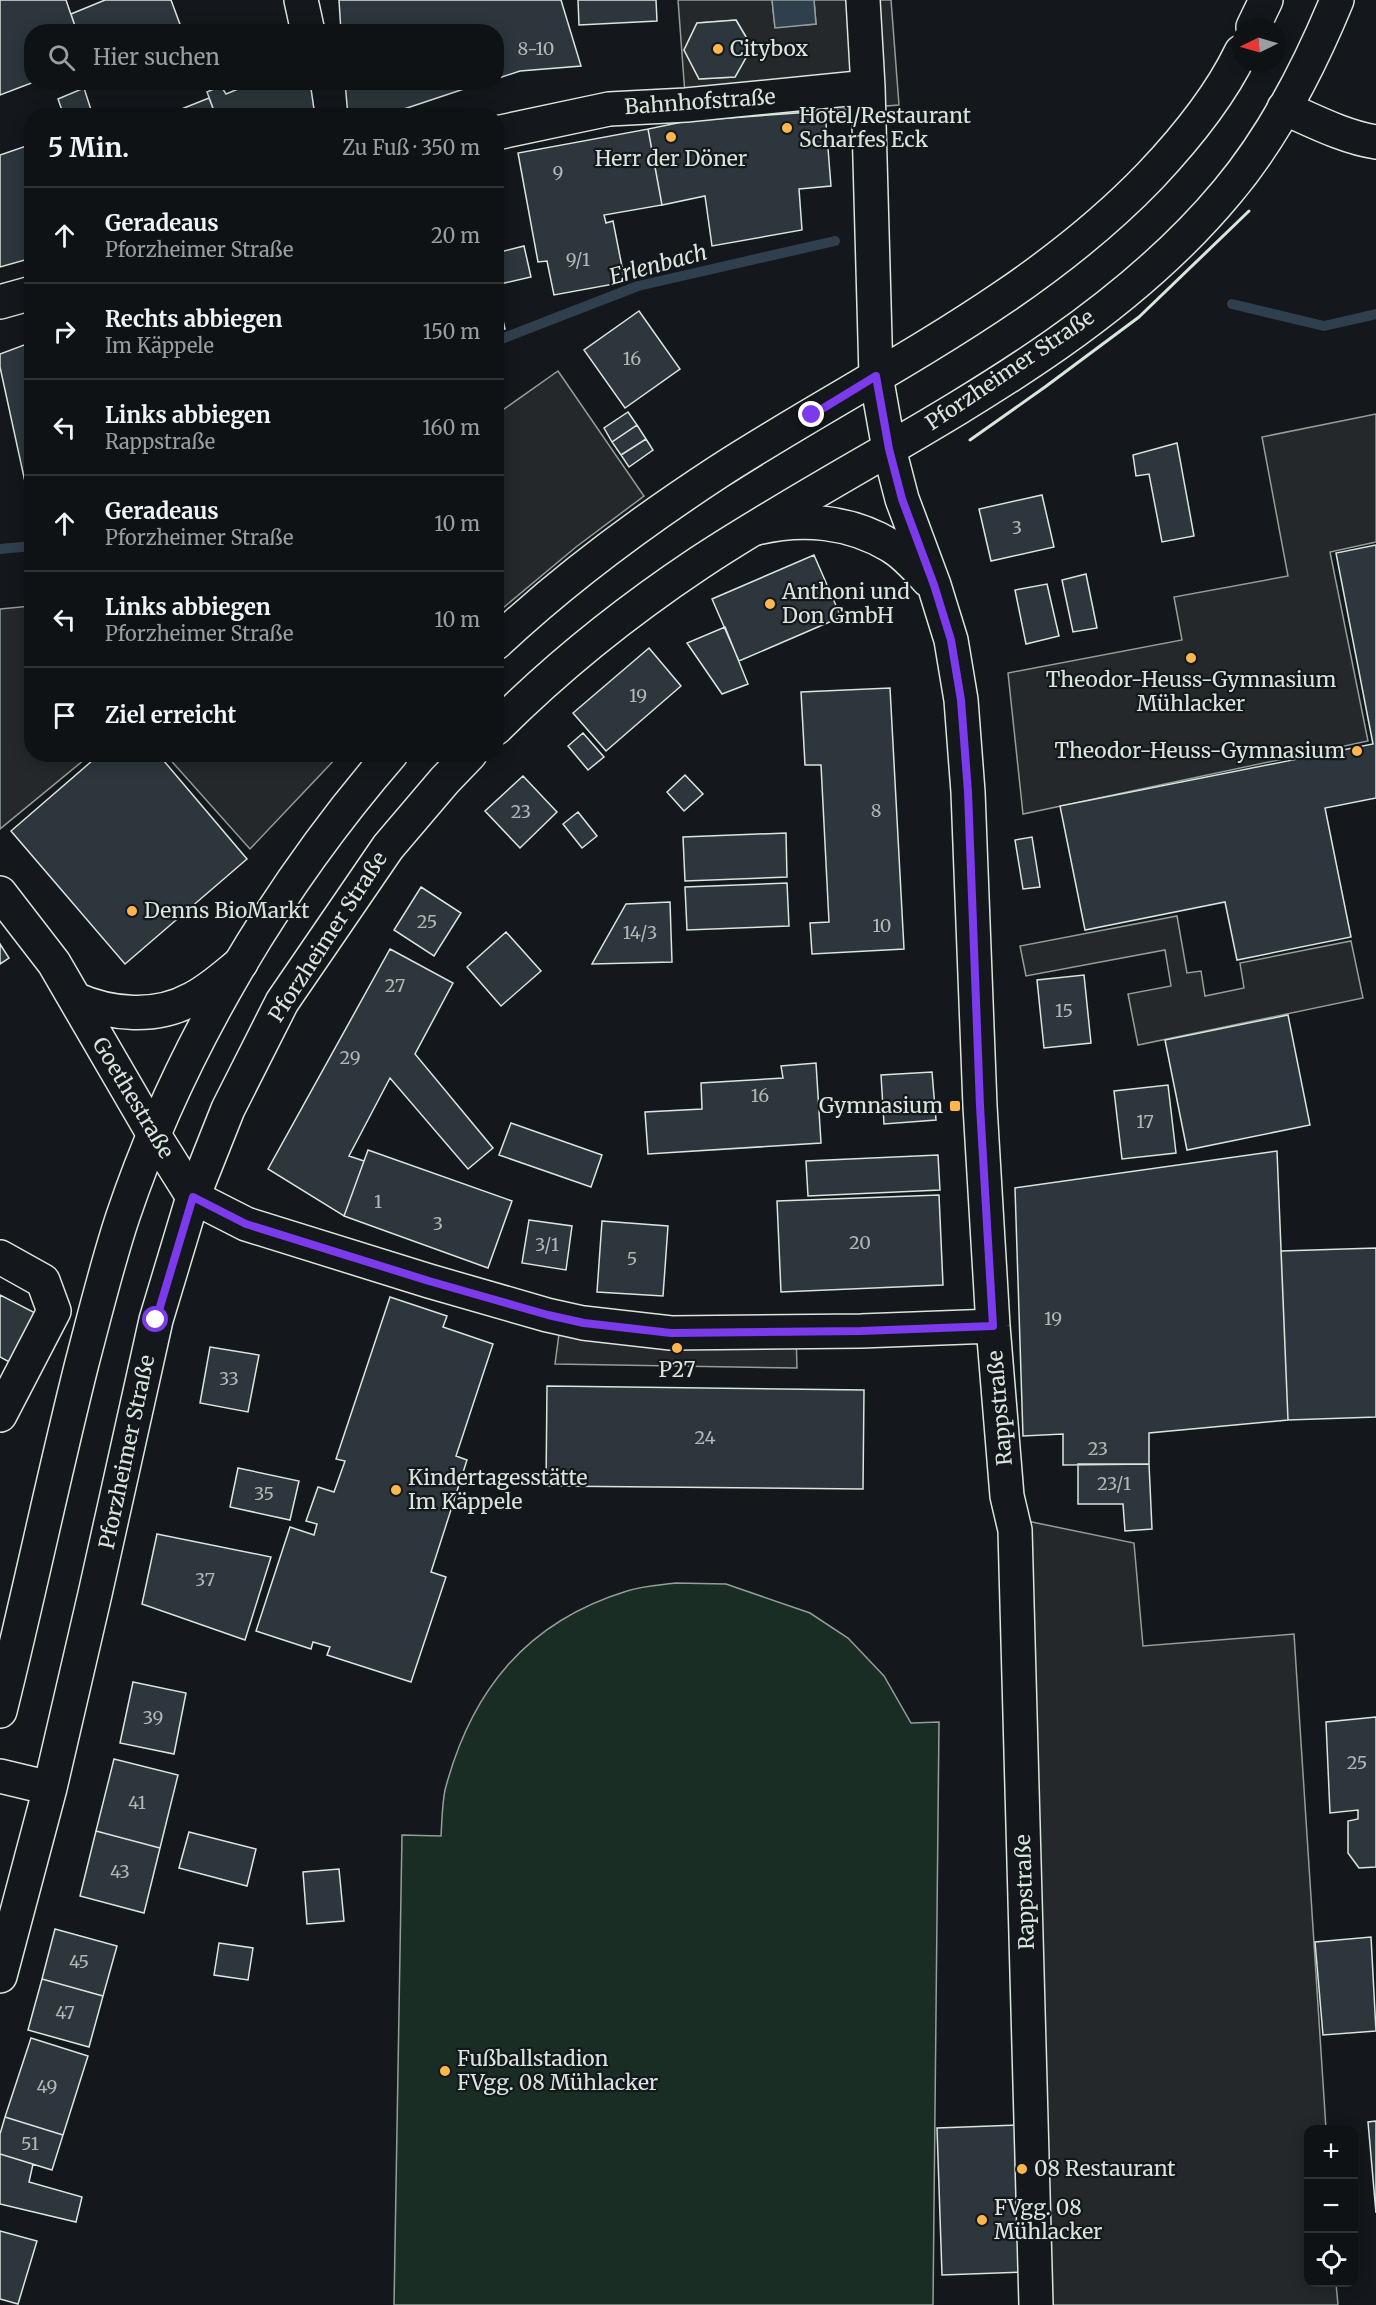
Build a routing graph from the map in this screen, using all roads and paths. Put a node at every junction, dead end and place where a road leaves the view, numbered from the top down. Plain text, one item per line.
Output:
1 (301, 0) edge
2 (863, 0) edge
3 (1266, 0) edge
4 (1336, 0) edge
5 (1257, 18) edge
6 (306, 24) edge
7 (1232, 69) edge
8 (868, 87) junction
9 (1284, 108) junction
10 (504, 131) edge
11 (1376, 142) edge
12 (24, 295) edge
13 (0, 302) edge
14 (876, 376) junction
15 (889, 449) junction
16 (757, 528) junction
17 (934, 585) junction
18 (504, 636) edge
19 (504, 720) edge
20 (385, 762) edge
21 (463, 762) edge
22 (0, 893) edge
23 (241, 963) junction
24 (75, 999) junction
25 (154, 1135) junction
26 (193, 1197) junction
27 (0, 1257) edge
28 (993, 1326) junction
29 (0, 1415) edge
30 (39, 1541) junction
31 (0, 1630) edge
32 (0, 1711) edge
33 (0, 1776) edge
34 (50, 1788) junction
35 (0, 1976) edge
36 (1036, 2305) edge

1 - 6 main road
2 - 8 main road
3 - 5 main road
4 - 9 main road, Pforzheimer Straße
7 - 14 main road
8 - 10 main road, Bahnhofstraße
8 - 14 main road
9 - 11 main road
9 - 15 main road, Pforzheimer Straße
12 - 13 main road
14 - 15 main road
14 - 18 main road
15 - 16 main road, Pforzheimer Straße
15 - 17 main road, Rappstraße
16 - 17 main road
16 - 19 main road, Pforzheimer Straße
17 - 28 main road, Rappstraße
20 - 23 main road
21 - 26 main road, Pforzheimer Straße
22 - 24 main road, Goethestraße
23 - 24 main road, Goethestraße
23 - 25 main road
24 - 25 main road, Goethestraße
25 - 26 main road, Goethestraße
25 - 30 main road
26 - 28 main road
26 - 34 main road, Pforzheimer Straße
27 - 29 main road
28 - 36 main road, Rappstraße
30 - 31 main road
30 - 32 main road
33 - 34 main road
34 - 35 main road, Pforzheimer Straße

